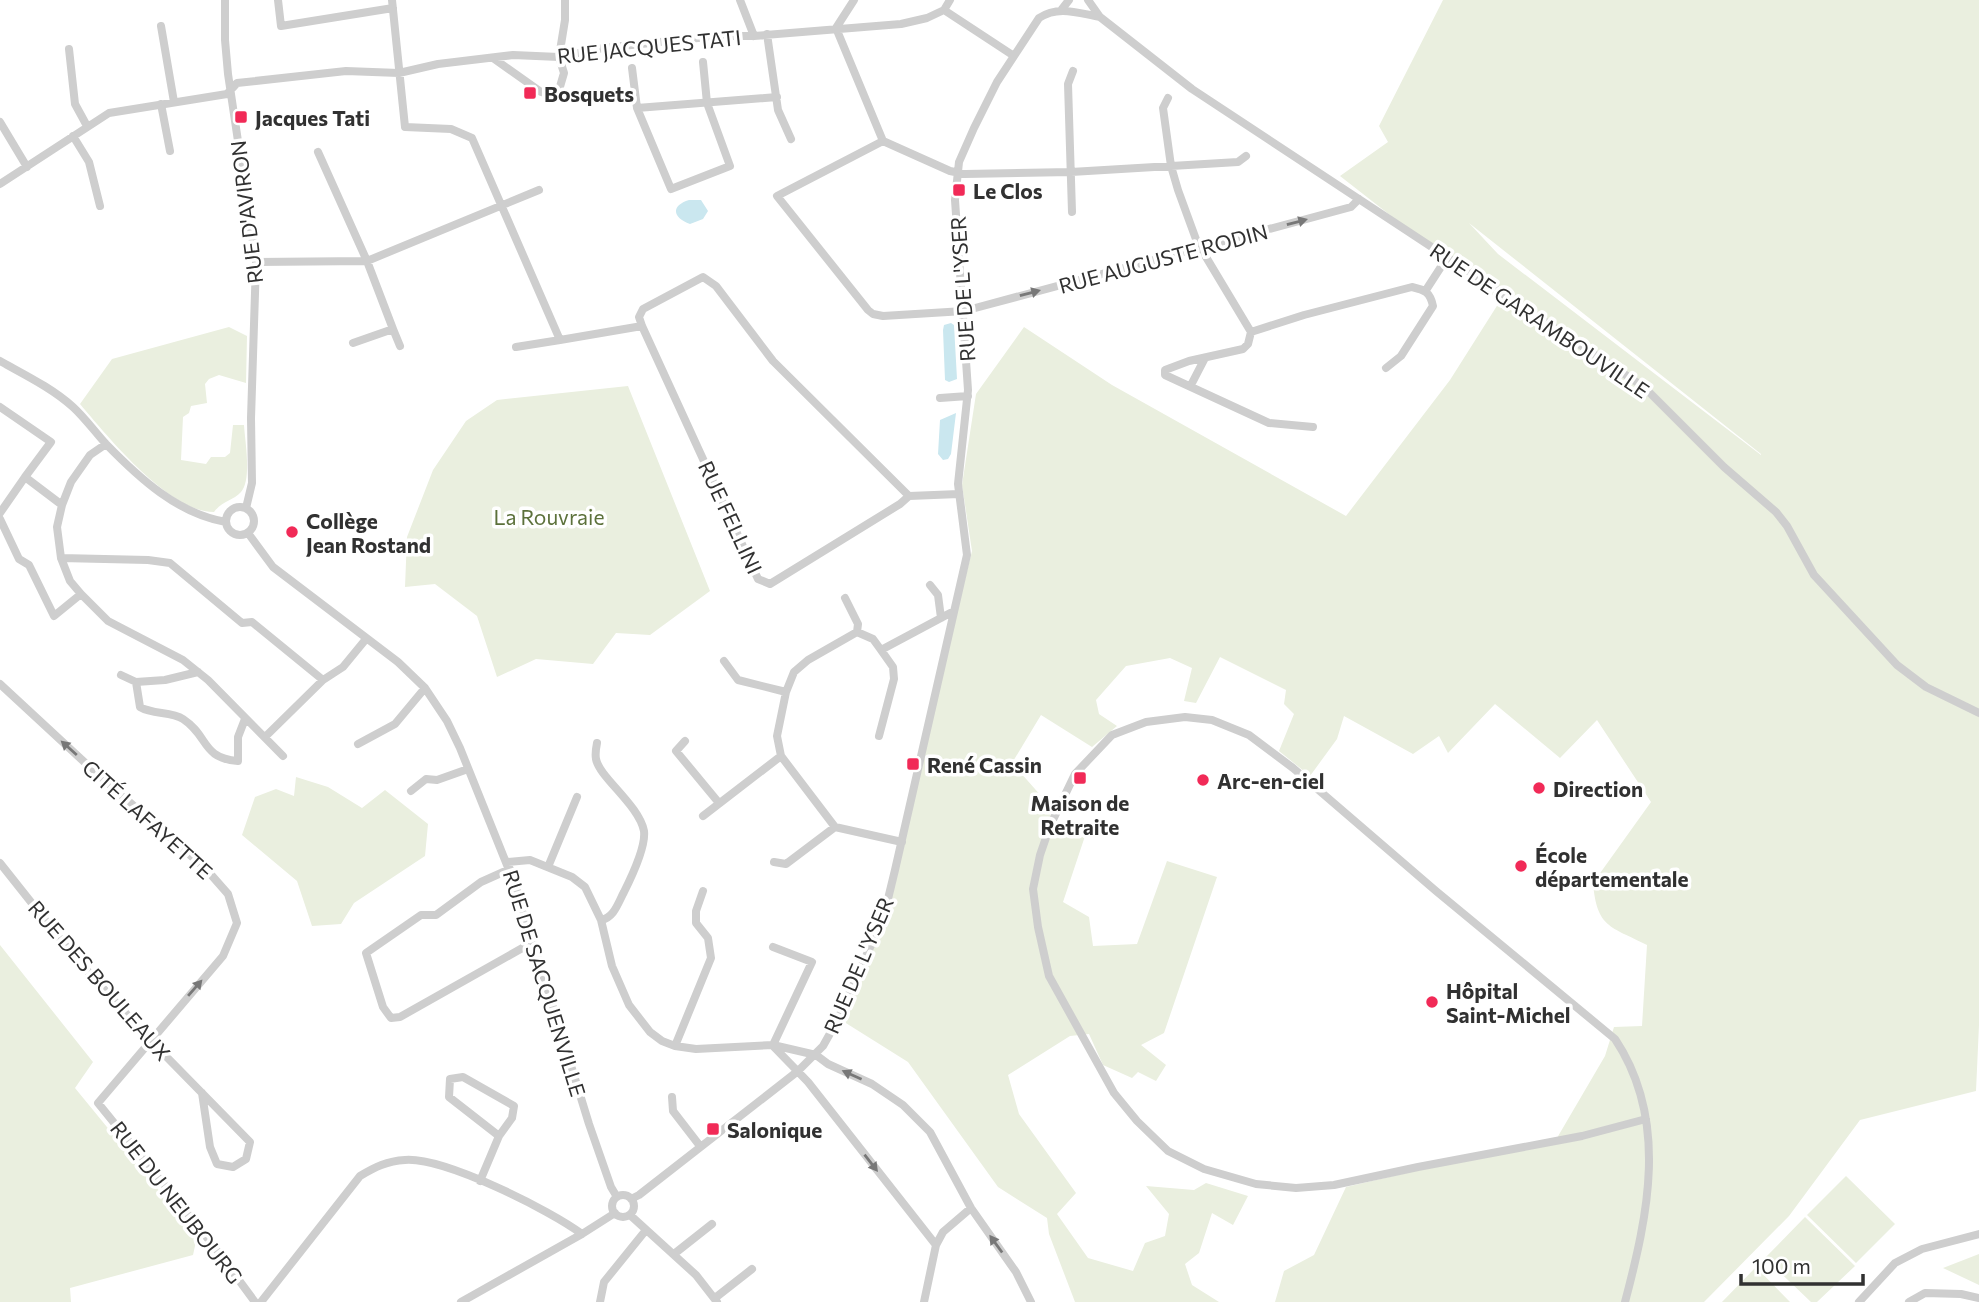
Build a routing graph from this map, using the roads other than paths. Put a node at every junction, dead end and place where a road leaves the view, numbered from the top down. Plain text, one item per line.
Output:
1 (225, 0) edge
2 (278, 0) edge
3 (565, 0) edge
4 (740, 0) edge
5 (854, 0) edge
6 (950, 0) edge
7 (1069, 0) edge
8 (1088, 0) edge
9 (392, 4) edge
10 (1062, 9) junction
11 (944, 10) junction
12 (1100, 17) junction
13 (160, 26) dead end
14 (836, 28) junction
15 (767, 34) junction
16 (754, 36) junction
17 (69, 49) dead end
18 (559, 57) junction
19 (1014, 57) junction
20 (494, 58) junction
21 (703, 62) dead end
22 (632, 68) dead end
23 (1073, 71) dead end
24 (399, 73) junction
25 (231, 90) junction
26 (777, 97) junction
27 (1168, 97) dead end
28 (174, 102) junction
29 (707, 103) junction
30 (161, 104) junction
31 (637, 108) junction
32 (0, 122) edge
33 (87, 126) junction
34 (73, 136) junction
35 (791, 139) dead end
36 (883, 141) junction
37 (170, 151) dead end
38 (318, 152) dead end
39 (1246, 156) dead end
40 (1171, 166) junction
41 (27, 167) junction
42 (1071, 172) junction
43 (958, 173) junction
44 (0, 184) edge
45 (539, 190) dead end
46 (1359, 199) junction
47 (502, 205) junction
48 (100, 206) dead end
49 (1072, 212) dead end
50 (1201, 247) junction
51 (1448, 256) junction
52 (367, 261) junction
53 (256, 262) junction
54 (1426, 290) junction
55 (964, 311) junction
56 (642, 326) junction
57 (393, 329) junction
58 (1251, 332) junction
59 (560, 340) junction
60 (353, 343) dead end
61 (400, 346) dead end
62 (516, 347) dead end
63 (1205, 358) junction
64 (0, 361) edge
65 (1386, 368) dead end
66 (1191, 385) junction
67 (968, 396) junction
68 (940, 398) dead end
69 (0, 407) edge
70 (1313, 427) dead end
71 (106, 444) junction
72 (24, 477) junction
73 (959, 494) junction
74 (909, 496) junction
75 (62, 505) junction
76 (246, 508) junction
77 (0, 513) edge
78 (0, 519) edge
79 (226, 522) junction
80 (248, 533) junction
81 (61, 558) junction
82 (929, 585) dead end
83 (81, 594) junction
84 (845, 598) dead end
85 (954, 611) junction
86 (942, 618) junction
87 (857, 632) junction
88 (366, 639) junction
89 (881, 650) junction
90 (724, 661) dead end
91 (198, 673) junction
92 (121, 675) dead end
93 (323, 680) junction
94 (136, 682) junction
95 (0, 684) edge
96 (425, 688) junction
97 (786, 692) junction
98 (1979, 713) edge
99 (245, 719) junction
100 (879, 736) dead end
101 (265, 737) junction
102 (685, 741) dead end
103 (597, 743) dead end
104 (358, 744) dead end
105 (781, 755) junction
106 (284, 756) dead end
107 (238, 761) junction
108 (247, 766) dead end
109 (468, 769) junction
110 (411, 791) dead end
111 (578, 797) dead end
112 (719, 803) junction
113 (703, 816) dead end
114 (835, 827) junction
115 (902, 842) junction
116 (775, 862) dead end
117 (0, 863) edge
118 (508, 865) junction
119 (548, 867) junction
120 (703, 891) dead end
121 (601, 920) junction
122 (533, 942) junction
123 (773, 947) dead end
124 (150, 1040) junction
125 (773, 1045) junction
126 (675, 1046) junction
127 (816, 1055) junction
128 (798, 1071) junction
129 (202, 1093) junction
130 (672, 1097) dead end
131 (98, 1103) joint
132 (1646, 1119) junction
133 (499, 1136) junction
134 (700, 1146) junction
135 (480, 1181) junction
136 (617, 1197) junction
137 (631, 1199) junction
138 (971, 1208) junction
139 (615, 1213) junction
140 (630, 1215) junction
141 (712, 1224) dead end
142 (646, 1230) junction
143 (582, 1234) junction
144 (1979, 1234) edge
145 (936, 1244) junction
146 (674, 1254) junction
147 (752, 1269) dead end
148 (1979, 1299) edge
149 (716, 1300) edge
150 (255, 1302) edge
151 (261, 1302) edge
152 (461, 1302) edge
153 (600, 1302) edge
154 (924, 1302) edge
155 (1031, 1302) edge
156 (1625, 1302) edge
157 (1859, 1302) edge
158 (1909, 1302) edge
159 (1971, 1302) edge

1 - 25 street, RUE D'AVIRON
2 - 9 street
3 - 18 street
4 - 16 street
5 - 14 street
6 - 11 street
7 - 10 street, RUE DE L'YSER
8 - 12 street, RUE DE GARAMBOUVILLE
9 - 24 street
10 - 12 street
10 - 19 street, RUE DE L'YSER
11 - 14 street, RUE JACQUES TATI
11 - 19 street
12 - 46 street, RUE DE GARAMBOUVILLE
13 - 28 street
14 - 15 street, RUE JACQUES TATI
14 - 36 street
15 - 16 street, RUE JACQUES TATI
15 - 26 street
16 - 18 street, RUE JACQUES TATI
17 - 33 street
18 - 20 street, RUE JACQUES TATI
18 - 20 street
19 - 43 street, RUE DE L'YSER
20 - 24 street, RUE JACQUES TATI
21 - 29 street
22 - 31 street
23 - 42 street
24 - 25 street, RUE JACQUES TATI
24 - 47 street
25 - 28 street, RUE JACQUES TATI
25 - 53 street, RUE D'AVIRON
26 - 29 street
26 - 35 street
27 - 40 street
28 - 30 street, RUE JACQUES TATI
29 - 31 street
29 - 31 street
30 - 33 street, RUE JACQUES TATI
30 - 37 street
32 - 41 street
33 - 34 street, RUE JACQUES TATI
34 - 41 street, RUE JACQUES TATI
34 - 48 street
36 - 43 street
36 - 55 street, RUE AUGUSTE RODIN
38 - 52 street
39 - 40 street
40 - 42 street
40 - 50 street
41 - 44 street, RUE JACQUES TATI
42 - 43 street
42 - 49 street
43 - 55 street, RUE DE L'YSER
45 - 47 street
50 -> 46 street, RUE AUGUSTE RODIN
46 - 51 street, RUE DE GARAMBOUVILLE
47 - 52 street
47 - 59 street
55 -> 50 street, RUE AUGUSTE RODIN
50 - 58 street
51 - 54 street
51 - 98 street, RUE DE GARAMBOUVILLE
52 - 53 street
52 - 57 street
53 - 76 street, RUE D'AVIRON
54 - 58 street
54 - 65 street
55 - 67 street, RUE DE L'YSER
56 - 59 street
56 - 74 street
56 - 74 street, RUE FELLINI
57 - 60 street
57 - 61 street
58 - 63 street
59 - 62 street
63 - 66 street
63 - 66 street
64 - 71 street
66 - 70 street
67 - 68 street
67 - 73 street, RUE DE L'YSER
69 - 72 street
71 - 75 street
71 - 79 street
72 - 75 street
72 - 77 street
73 - 74 street
73 - 85 street, RUE DE L'YSER
75 - 81 street
76 - 79 street
76 - 80 street
78 - 83 street
79 - 80 street
80 - 88 street, RUE DE SACQUENVILLE
81 - 83 street
81 - 93 street
82 - 86 street
83 - 91 street
84 - 87 street
85 - 86 street
85 - 115 street, RUE DE L'YSER
86 - 89 street
87 - 89 street
87 - 97 street
88 - 93 street
88 - 96 street, RUE DE SACQUENVILLE
89 - 100 street
90 - 97 street
91 - 94 street
91 - 99 street
92 - 94 street
93 - 101 street
94 - 107 street
124 -> 95 street, CITÉ LAFAYETTE
96 - 104 street
96 - 109 street, RUE DE SACQUENVILLE
97 - 105 street
99 - 101 street
99 - 107 street
101 - 106 street
102 - 112 street
103 - 121 street
105 - 112 street
105 - 114 street
107 - 108 street
109 - 110 street
109 - 118 street, RUE DE SACQUENVILLE
111 - 119 street
112 - 113 street
114 - 115 street
114 - 116 street
115 - 127 street, RUE DE L'YSER
117 - 124 street, RUE DES BOULEAUX
118 - 119 street
118 - 122 street, RUE DE SACQUENVILLE
118 - 122 street
119 - 121 street
120 - 126 street
121 - 126 street
122 - 136 street, RUE DE SACQUENVILLE
123 - 125 street
124 - 129 street, RUE DES BOULEAUX
124 - 131 street, CITÉ LAFAYETTE
125 - 126 street
125 - 127 street
125 - 128 street
127 - 128 street, RUE DE L'YSER
138 -> 127 street
128 - 134 street, RUE DE L'YSER
128 -> 145 street
129 - 129 street, RUE DES BOULEAUX
130 - 134 street
131 - 150 street, RUE DU NEUBOURG
132 - 132 street
132 - 156 street
133 - 133 street
133 - 135 street
134 - 137 street, RUE DE L'YSER
135 - 143 street
135 - 151 street
136 - 137 street
136 - 139 street
137 - 140 street
138 - 145 street
155 -> 138 street
139 - 140 street
139 - 143 street
140 - 142 street
141 - 146 street
142 - 146 street
142 - 153 street
143 - 152 street
144 - 157 street
145 - 154 street
146 - 149 street
147 - 149 street
148 - 158 street
148 - 159 street

